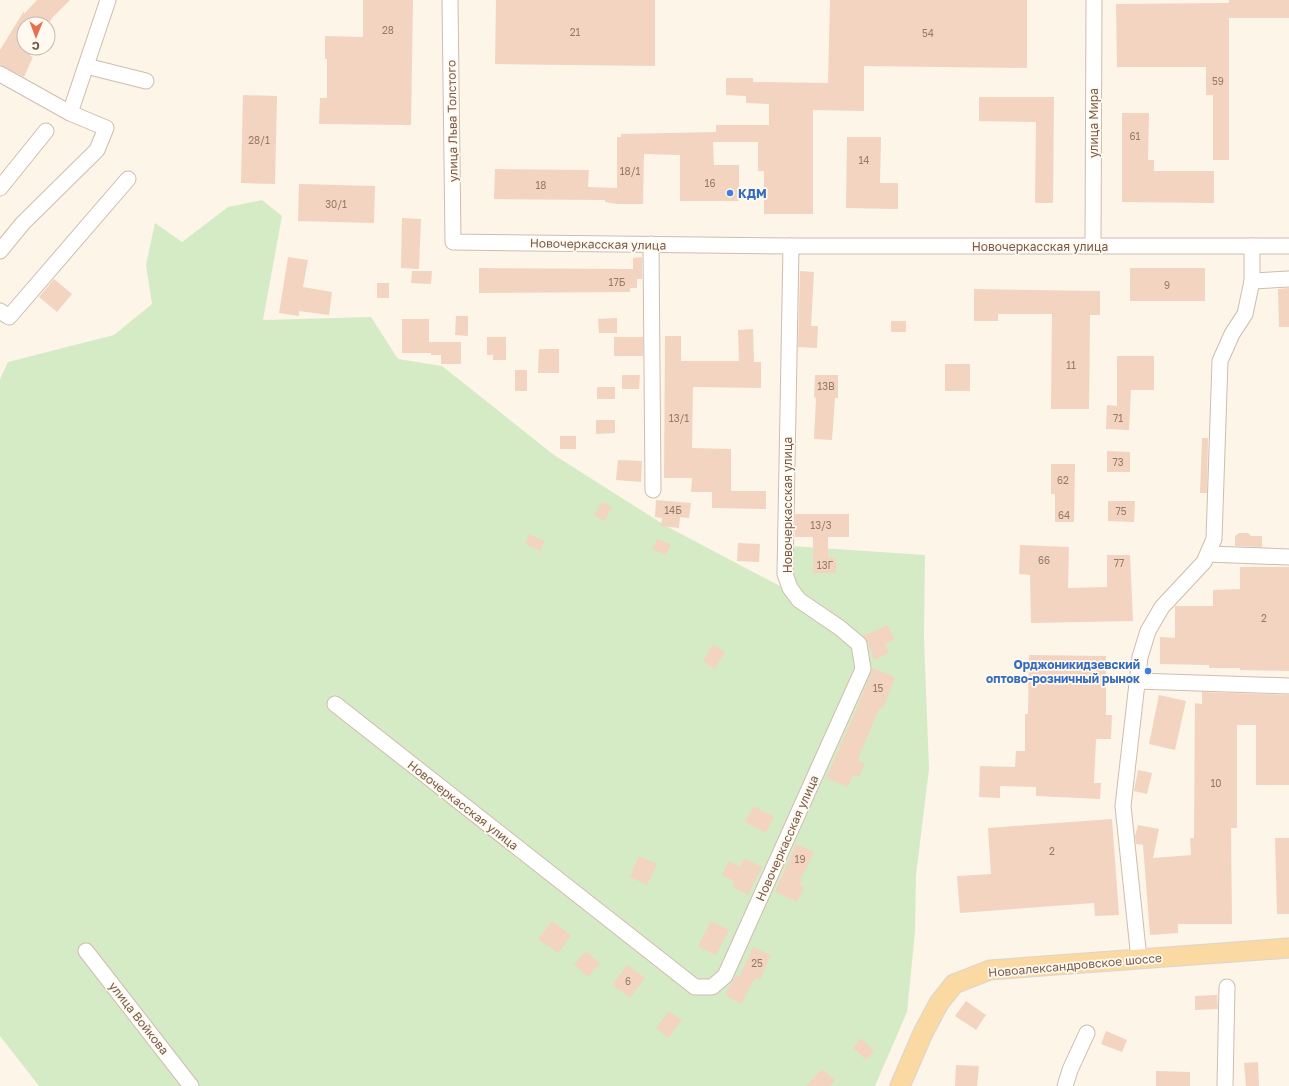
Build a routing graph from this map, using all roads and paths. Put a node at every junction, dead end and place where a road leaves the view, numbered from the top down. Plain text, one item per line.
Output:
1 (108, 0) edge
2 (450, 0) edge
3 (1094, 0) edge
4 (86, 66) junction
5 (0, 74) edge
6 (146, 81) dead end
7 (70, 113) junction
8 (46, 131) dead end
9 (128, 179) dead end
10 (0, 188) edge
11 (453, 242) joint
12 (651, 244) junction
13 (791, 246) junction
14 (1093, 246) junction
15 (1252, 246) junction
16 (1289, 246) edge
17 (0, 251) edge
18 (1289, 279) edge
19 (1252, 280) junction
20 (0, 311) edge
21 (654, 490) dead end
22 (1208, 554) junction
23 (1289, 558) edge
24 (1137, 681) junction
25 (1289, 686) edge
26 (335, 704) dead end
27 (1289, 948) edge
28 (86, 951) dead end
29 (1139, 959) junction
30 (1227, 987) dead end
31 (1087, 1033) dead end
32 (191, 1086) edge
33 (900, 1086) edge
34 (1065, 1086) edge
35 (1225, 1086) edge

1 - 4 street
2 - 11 street, улица Льва Толстого
3 - 14 street, улица Мира
4 - 6 street
4 - 7 street
5 - 7 street
7 - 17 street
8 - 10 street
9 - 20 street
11 - 12 street, Новочеркасская улица
12 - 13 street, Новочеркасская улица
12 - 21 street
13 - 14 street, Новочеркасская улица
13 - 26 street, Новочеркасская улица
14 - 15 street, Новочеркасская улица
15 - 16 street, Новочеркасская улица
15 - 19 street
18 - 19 street
19 - 22 street
22 - 23 street
22 - 24 street
24 - 25 street
24 - 29 street
27 - 29 main road, Новоалександровское шоссе
28 - 32 street, улица Войкова
29 - 33 main road, Новоалександровское шоссе
30 - 35 street
31 - 34 street

